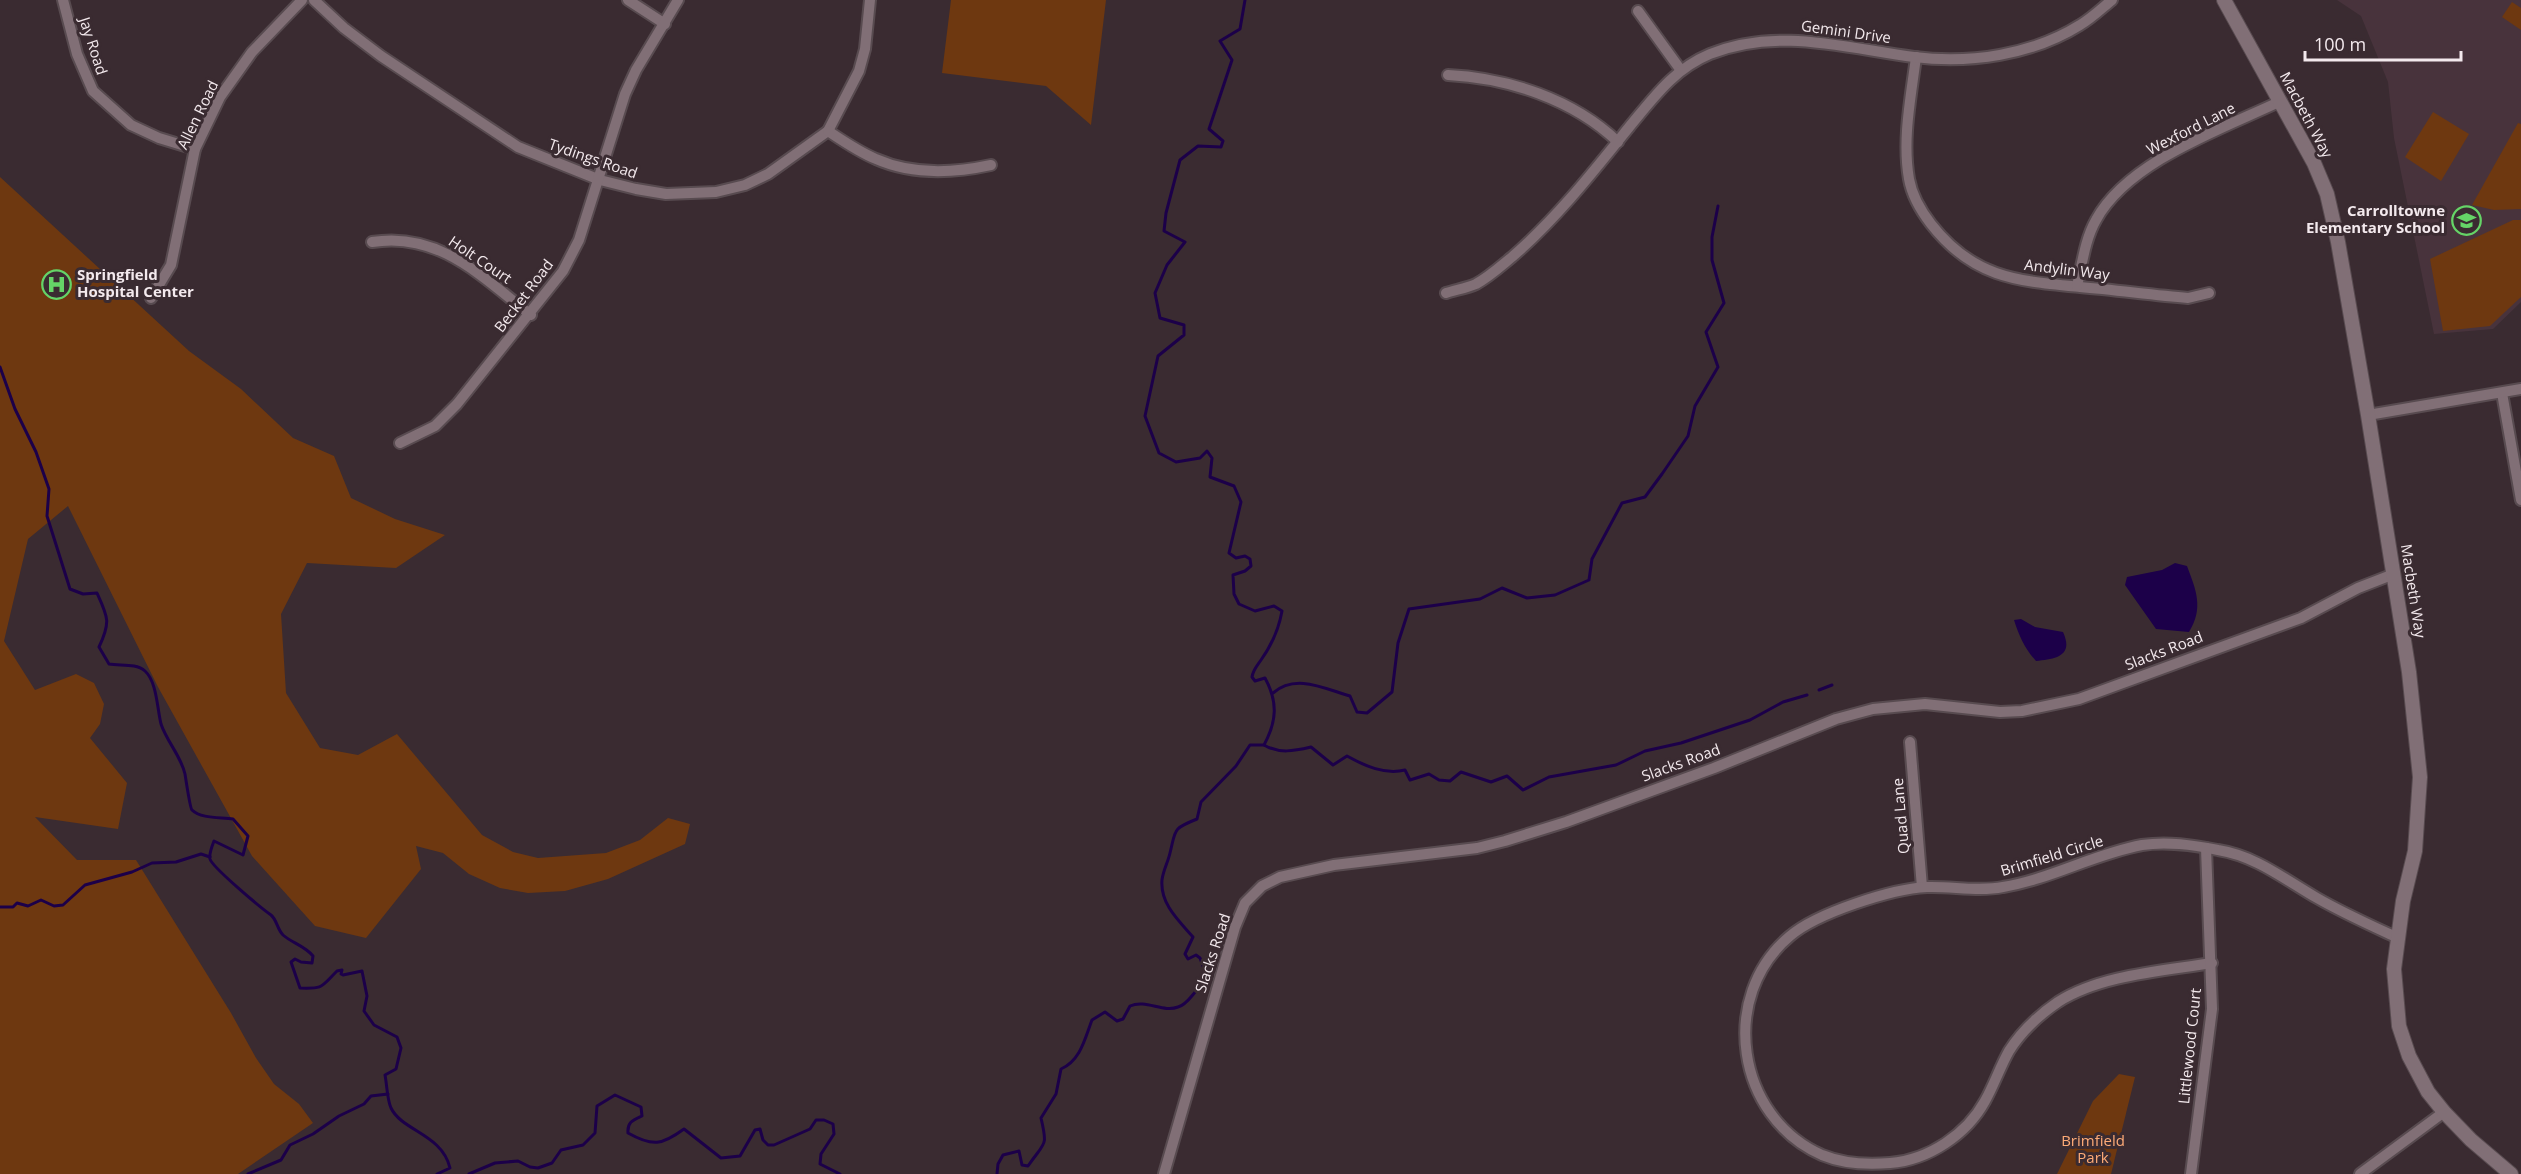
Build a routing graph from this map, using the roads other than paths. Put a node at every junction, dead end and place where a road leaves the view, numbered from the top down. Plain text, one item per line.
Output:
1 (63, 0) edge
2 (302, 0) edge
3 (314, 0) edge
4 (628, 0) edge
5 (678, 0) edge
6 (870, 0) edge
7 (2112, 0) edge
8 (2224, 0) edge
9 (1638, 11) dead end
10 (664, 24) junction
11 (1916, 57) junction
12 (1680, 69) junction
13 (1448, 75) dead end
14 (2281, 101) junction
15 (828, 131) junction
16 (1618, 142) junction
17 (195, 149) junction
18 (992, 165) dead end
19 (600, 180) junction
20 (372, 242) dead end
21 (2077, 286) junction
22 (1446, 293) dead end
23 (2209, 293) dead end
24 (151, 298) dead end
25 (531, 315) junction
26 (2521, 389) edge
27 (2502, 393) junction
28 (2368, 415) junction
29 (400, 443) dead end
30 (2521, 500) edge
31 (2394, 574) junction
32 (1910, 742) dead end
33 (2206, 848) junction
34 (1922, 887) junction
35 (2398, 938) junction
36 (2212, 963) junction
37 (2444, 1112) junction
38 (1164, 1174) edge
39 (2191, 1174) edge
40 (2360, 1174) edge
41 (2511, 1174) edge

1 - 17 street, Jay Road
2 - 17 street, Allen Road
3 - 19 street, Tydings Road
4 - 10 street
5 - 10 street, Becket Road
6 - 15 street, Tydings Road
7 - 11 street, Gemini Drive
8 - 14 street, Macbeth Way
9 - 12 street
10 - 19 street, Becket Road
11 - 12 street, Gemini Drive
11 - 21 street, Andylin Way
12 - 16 street, Gemini Drive
13 - 16 street
14 - 21 street, Wexford Lane
14 - 28 street, Macbeth Way
15 - 18 street
15 - 19 street, Tydings Road
16 - 22 street, Gemini Drive
17 - 24 street, Allen Road
19 - 25 street, Becket Road
20 - 25 street, Holt Court
21 - 23 street, Andylin Way
25 - 29 street, Becket Road
26 - 27 street
27 - 28 street
27 - 30 street
28 - 31 street, Macbeth Way
31 - 35 street, Macbeth Way
31 - 38 street, Slacks Road
32 - 34 street, Quad Lane
33 - 34 street, Brimfield Circle
33 - 35 street, Brimfield Circle
33 - 36 street, Littlewood Court
34 - 36 street, Brimfield Circle
35 - 37 street, Macbeth Way
36 - 39 street, Littlewood Court
37 - 40 street
37 - 41 street, Macbeth Way

